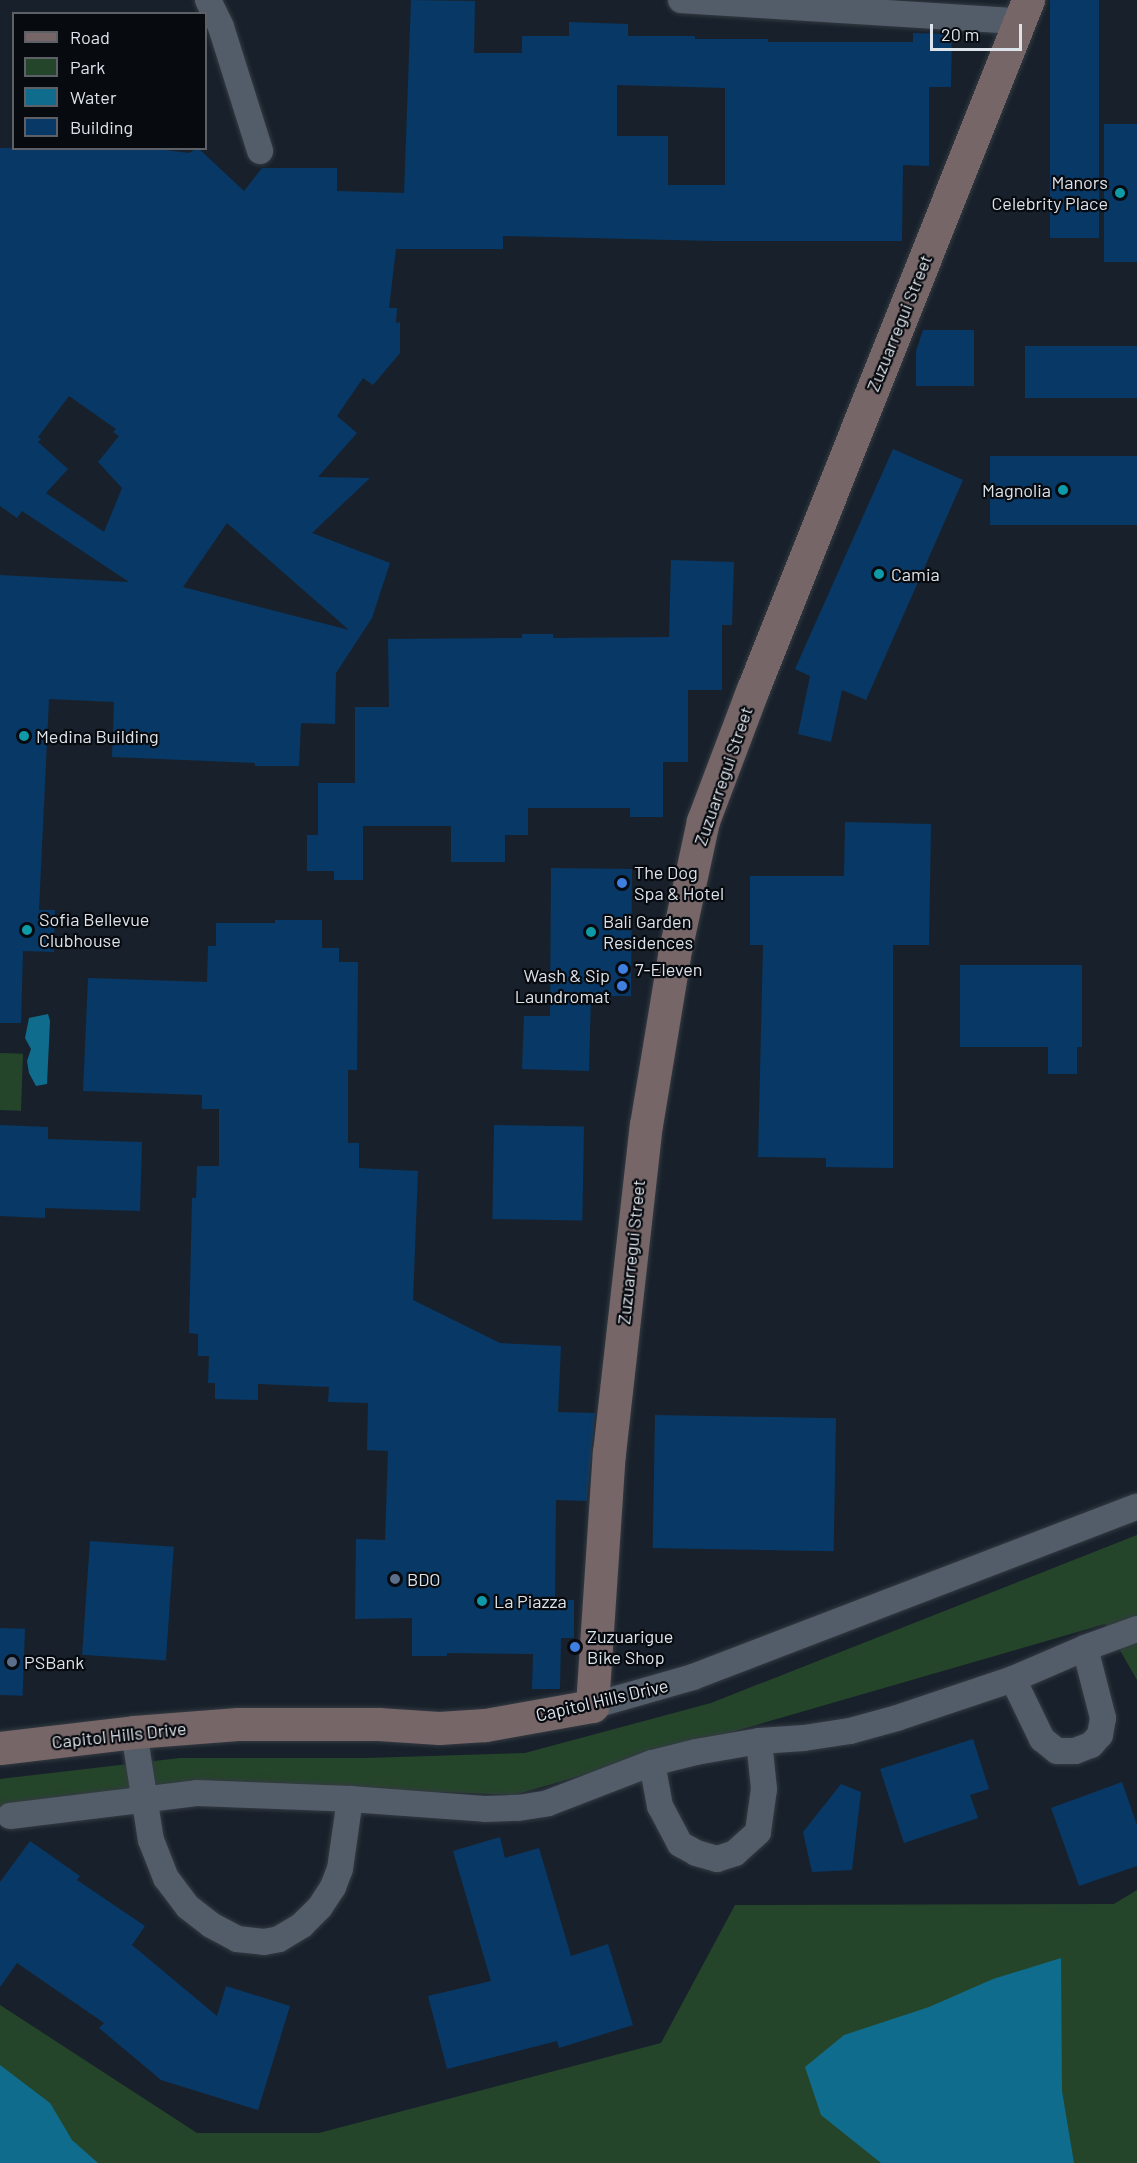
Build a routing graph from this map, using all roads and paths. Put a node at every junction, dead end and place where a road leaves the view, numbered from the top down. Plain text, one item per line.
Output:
1 (208, 0) edge
2 (681, 0) edge
3 (1024, 10) edge
4 (260, 151) dead end
5 (1137, 1507) edge
6 (1137, 1629) edge
7 (1085, 1648) junction
8 (1013, 1679) junction
9 (592, 1706) junction
10 (134, 1732) junction
11 (759, 1741) junction
12 (0, 1748) edge
13 (652, 1763) junction
14 (142, 1799) junction
15 (350, 1799) junction
16 (10, 1816) dead end

1 - 4 street
2 - 3 street
3 - 9 street, Zuzuarregui Street
5 - 9 street, Capitol Hills Drive
6 - 7 street
7 - 8 street
7 - 8 street
8 - 11 street
9 - 10 street, Capitol Hills Drive
10 - 12 street, Capitol Hills Drive
10 - 14 street
11 - 13 street
11 - 13 street
13 - 15 street
14 - 15 street
14 - 15 street
14 - 16 street

